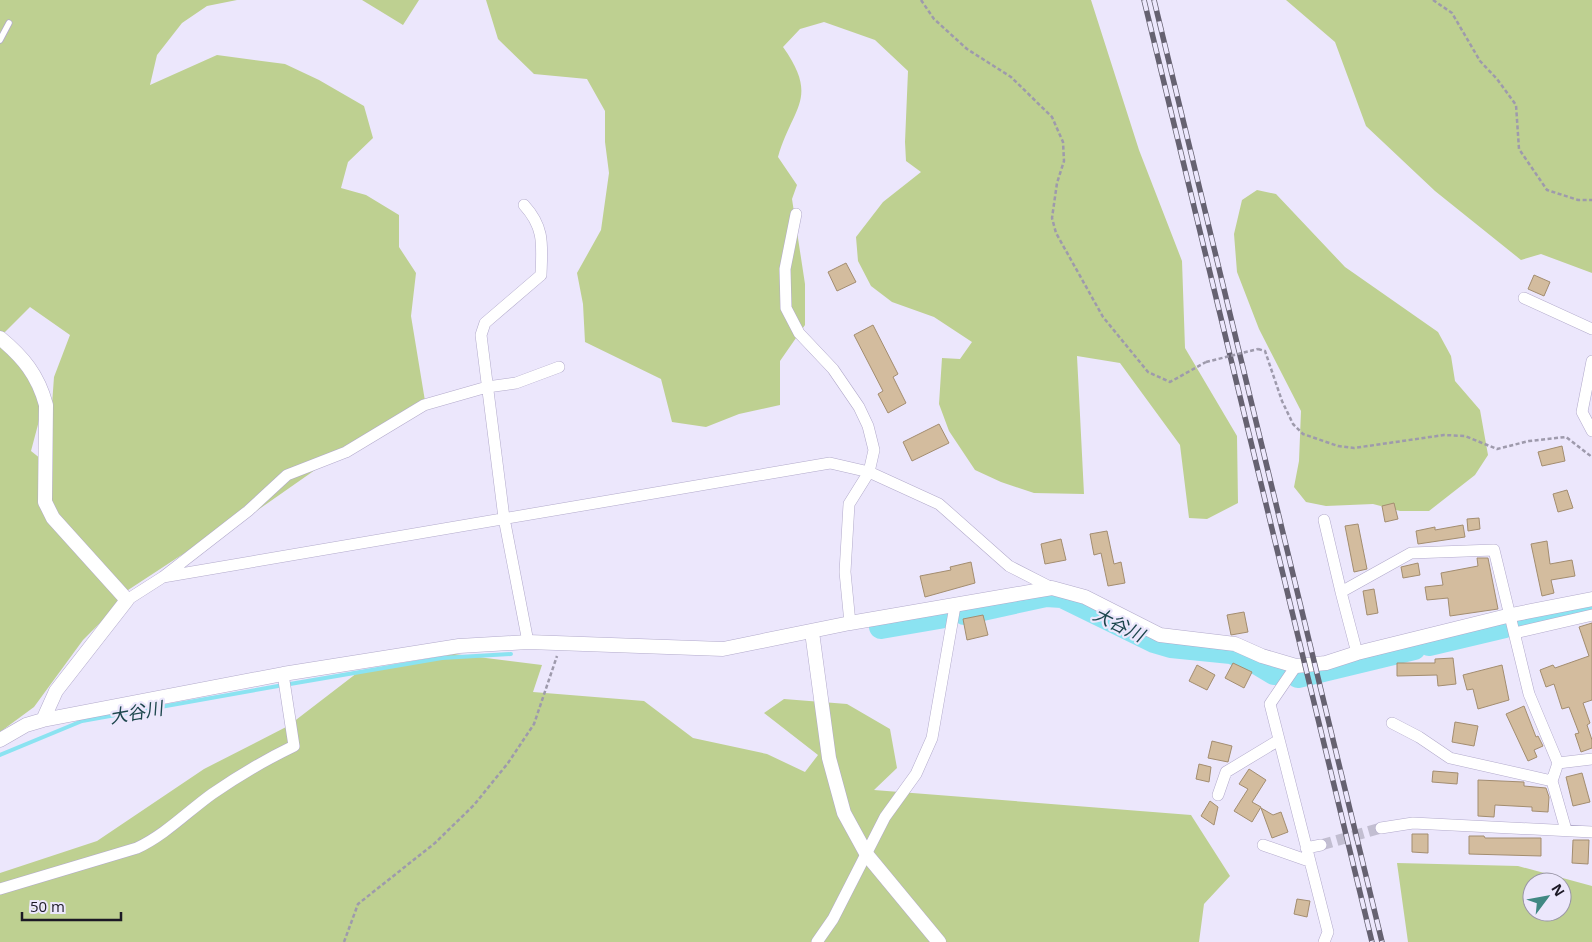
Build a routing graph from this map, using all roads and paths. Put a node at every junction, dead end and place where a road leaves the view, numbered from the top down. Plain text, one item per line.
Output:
1 (921, 0) edge
2 (1434, 0) edge
3 (9, 23) dead end
4 (0, 40) edge
5 (1592, 200) edge
6 (524, 205) dead end
7 (796, 214) dead end
8 (1524, 298) dead end
9 (1592, 329) edge
10 (0, 338) edge
11 (1592, 365) edge
12 (559, 367) dead end
13 (486, 387) junction
14 (1592, 431) edge
15 (1592, 457) edge
16 (869, 472) junction
17 (504, 518) junction
18 (1324, 520) dead end
19 (163, 577) junction
20 (1052, 588) junction
21 (1341, 592) junction
22 (1592, 599) edge
23 (127, 600) junction
24 (955, 606) junction
25 (1511, 616) junction
26 (1592, 616) edge
27 (850, 624) junction
28 (812, 632) junction
29 (1515, 633) junction
30 (528, 642) junction
31 (561, 644) junction
32 (1357, 653) junction
33 (1296, 666) junction
34 (283, 674) junction
35 (43, 720) junction
36 (1392, 723) dead end
37 (0, 740) edge
38 (1279, 740) junction
39 (1592, 759) edge
40 (1558, 763) junction
41 (1552, 782) junction
42 (1218, 795) dead end
43 (1381, 828) tunnel mouth
44 (1566, 830) junction
45 (1592, 832) edge
46 (1263, 845) dead end
47 (1321, 845) tunnel mouth
48 (1306, 848) junction
49 (867, 855) junction
50 (1309, 861) junction
51 (0, 889) edge
52 (344, 942) edge
53 (817, 942) edge
54 (939, 942) edge
55 (1324, 942) edge

1 - 15 path, bridge
2 - 5 path
3 - 4 lane
6 - 13 street
7 - 16 street
8 - 9 street
10 - 23 street
11 - 14 street
12 - 13 street
13 - 17 street
13 - 19 street
16 - 17 street
16 - 20 street
16 - 27 street
17 - 19 street
17 - 30 street
18 - 21 street
19 - 23 street
20 - 24 street
20 - 33 street
21 - 25 street
21 - 32 street
22 - 25 street
23 - 35 street
24 - 27 street
24 - 49 street
25 - 29 street
25 - 32 street
26 - 29 street
27 - 28 street
28 - 31 street
28 - 49 street
29 - 40 street
30 - 31 street
30 - 34 street
31 - 52 path
32 - 33 street
33 - 38 street
34 - 35 street
34 - 51 street
35 - 37 street
36 - 41 street
38 - 42 street
38 - 48 street
39 - 40 street
40 - 41 street
41 - 44 street
43 - 44 street
44 - 45 street
46 - 50 street
47 - 48 street
48 - 50 street
49 - 53 street
49 - 54 street
50 - 55 street

